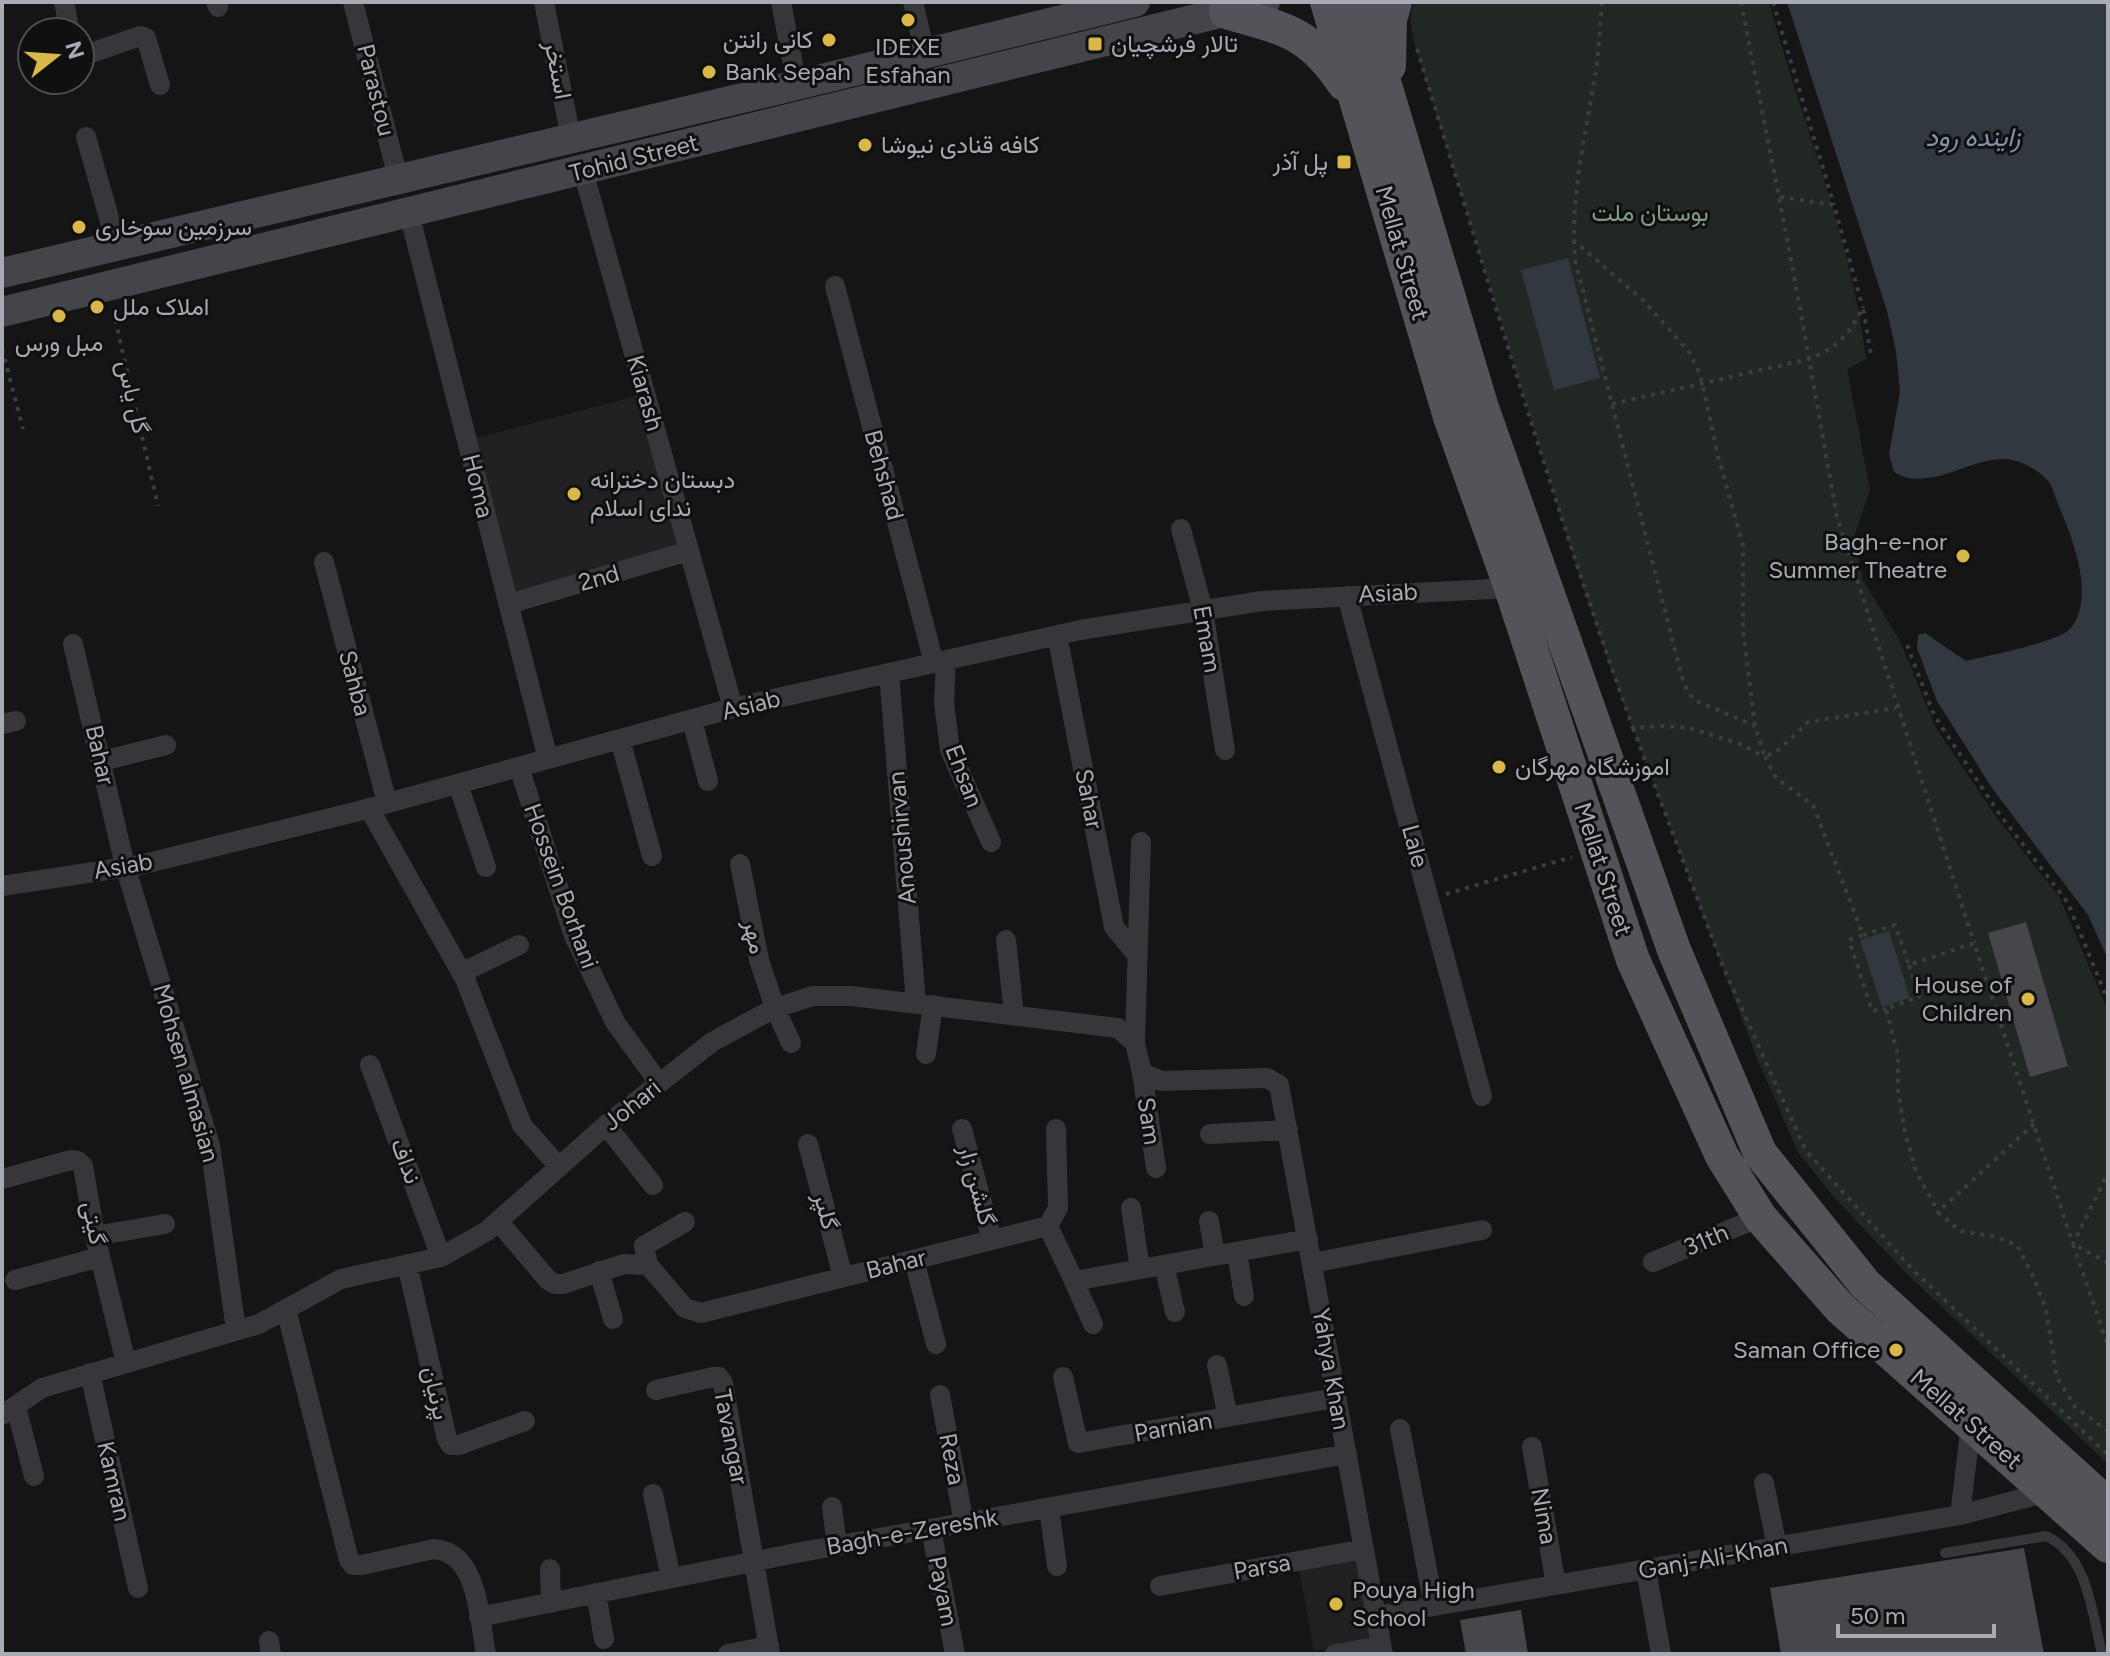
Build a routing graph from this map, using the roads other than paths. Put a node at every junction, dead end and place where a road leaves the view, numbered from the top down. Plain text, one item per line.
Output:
1 (353, 2) edge
2 (544, 2) edge
3 (781, 2) edge
4 (913, 2) edge
5 (1135, 2) edge
6 (1265, 2) edge
7 (1327, 2) edge
8 (1360, 2) edge
9 (1395, 2) edge
10 (1226, 12) junction
11 (96, 51) edge
12 (925, 53) junction
13 (160, 85) dead end
14 (797, 85) junction
15 (1374, 101) junction
16 (86, 137) dead end
17 (571, 138) junction
18 (511, 152) junction
19 (583, 171) junction
20 (398, 178) junction
21 (518, 187) junction
22 (409, 213) junction
23 (117, 246) junction
24 (2, 273) edge
25 (835, 286) dead end
26 (2, 312) edge
27 (1181, 529) dead end
28 (689, 551) junction
29 (324, 562) dead end
30 (1511, 588) junction
31 (1347, 596) junction
32 (509, 604) junction
33 (1203, 610) junction
34 (1057, 635) junction
35 (73, 644) dead end
36 (940, 662) junction
37 (889, 673) junction
38 (733, 708) junction
39 (692, 720) junction
40 (620, 739) junction
41 (166, 745) dead end
42 (1225, 750) dead end
43 (548, 759) junction
44 (102, 761) junction
45 (519, 767) junction
46 (708, 781) dead end
47 (458, 784) junction
48 (378, 805) junction
49 (991, 842) dead end
50 (1141, 842) dead end
51 (652, 856) dead end
52 (740, 864) dead end
53 (125, 866) junction
54 (486, 867) dead end
55 (2, 886) edge
56 (1006, 940) dead end
57 (519, 945) dead end
58 (1137, 955) junction
59 (461, 973) junction
60 (924, 1004) junction
61 (775, 1008) junction
62 (1014, 1015) junction
63 (791, 1043) dead end
64 (1135, 1043) junction
65 (926, 1054) dead end
66 (370, 1065) dead end
67 (1142, 1073) junction
68 (659, 1083) junction
69 (1482, 1096) dead end
70 (606, 1125) junction
71 (962, 1129) dead end
72 (1056, 1129) dead end
73 (1288, 1130) junction
74 (1210, 1134) dead end
75 (808, 1144) dead end
76 (559, 1167) junction
77 (1156, 1168) dead end
78 (2, 1179) edge
79 (653, 1185) dead end
80 (1131, 1208) dead end
81 (1760, 1217) junction
82 (498, 1221) junction
83 (1209, 1221) dead end
84 (685, 1222) dead end
85 (165, 1224) dead end
86 (1048, 1226) junction
87 (1482, 1230) dead end
88 (95, 1236) junction
89 (1308, 1239) junction
90 (992, 1240) junction
91 (1237, 1252) junction
92 (1215, 1256) junction
93 (100, 1257) junction
94 (441, 1257) junction
95 (914, 1260) junction
96 (1653, 1262) dead end
97 (1312, 1263) junction
98 (407, 1264) junction
99 (648, 1265) junction
100 (1164, 1265) junction
101 (1140, 1269) junction
102 (599, 1271) junction
103 (843, 1277) junction
104 (15, 1280) dead end
105 (1074, 1281) junction
106 (1244, 1296) dead end
107 (286, 1309) junction
108 (1175, 1312) dead end
109 (613, 1319) dead end
110 (1093, 1324) dead end
111 (236, 1330) junction
112 (936, 1344) dead end
113 (126, 1363) junction
114 (1217, 1365) dead end
115 (90, 1373) junction
116 (1063, 1377) dead end
117 (656, 1390) dead end
118 (940, 1395) dead end
119 (1335, 1398) junction
120 (9, 1411) edge
121 (1228, 1417) junction
122 (525, 1421) dead end
123 (1971, 1424) junction
124 (1400, 1429) dead end
125 (1532, 1447) dead end
126 (1347, 1454) junction
127 (34, 1476) dead end
128 (1764, 1483) dead end
129 (2048, 1492) junction
130 (653, 1494) dead end
131 (2108, 1505) edge
132 (832, 1507) dead end
133 (1049, 1508) junction
134 (1960, 1515) junction
135 (964, 1523) junction
136 (931, 1529) junction
137 (837, 1546) junction
138 (2108, 1546) edge
139 (1777, 1547) junction
140 (1364, 1549) junction
141 (1945, 1553) dead end
142 (754, 1562) junction
143 (1057, 1566) dead end
144 (550, 1569) dead end
145 (1646, 1570) junction
146 (671, 1578) junction
147 (1556, 1585) junction
148 (1160, 1586) dead end
149 (138, 1588) dead end
150 (596, 1593) junction
151 (551, 1603) junction
152 (1434, 1606) junction
153 (1376, 1616) junction
154 (479, 1617) junction
155 (604, 1639) dead end
156 (770, 1650) edge
157 (1382, 1650) edge
158 (486, 1654) edge
159 (728, 1654) edge
160 (955, 1654) edge
161 (1335, 1654) edge
162 (1661, 1654) edge
163 (2102, 1654) edge

1 - 20 street, Parastou
2 - 17 street, استخر
3 - 14 street
4 - 12 street
5 - 12 main road, Tohid Street
6 - 10 main road, Tohid Street
7 - 15 main road, Mellat Street
8 - 15 main road, Mellat Street
9 - 15 main road
10 - 15 main road
10 - 19 main road, Tohid Street
11 - 13 street
12 - 14 main road, Tohid Street
14 - 17 main road, Tohid Street
15 - 30 main road, Mellat Street
15 - 131 main road, Mellat Street
16 - 23 street
17 - 18 main road, Tohid Street
18 - 20 main road, Tohid Street
18 - 21 main road
19 - 21 main road, Tohid Street
19 - 28 street, Kiarash
20 - 23 main road, Tohid Street
21 - 22 main road, Tohid Street
22 - 26 main road, Tohid Street
22 - 32 street, Homa
23 - 24 main road, Tohid Street
25 - 36 street, Behshad
27 - 33 street, Emam
28 - 32 street, 2nd
28 - 38 street, Kiarash
29 - 48 street, Sahba
30 - 31 street, Asiab
30 - 81 main road, Mellat Street
31 - 33 street, Asiab
31 - 69 street, Lale
32 - 43 street, Homa
33 - 34 street, Asiab
33 - 42 street, Emam
34 - 36 street, Asiab
34 - 58 street, Sahar
35 - 44 street, Bahar
36 - 37 street, Asiab
36 - 49 street, Ehsan
37 - 38 street, Asiab
37 - 60 street, Anoushirvan
38 - 39 street, Asiab
39 - 40 street, Asiab
39 - 46 street
40 - 43 street, Asiab
40 - 51 street
41 - 44 street
43 - 45 street, Asiab
44 - 53 street, Bahar
45 - 47 street, Asiab
45 - 68 street, Hossein Borhani
47 - 48 street, Asiab
47 - 54 street
48 - 53 street, Asiab
48 - 59 street, Sahba
50 - 58 street, Sahar
52 - 61 street, مهر
53 - 55 street, Asiab
53 - 111 street, Mohsen almasian
56 - 62 street
57 - 59 street
58 - 64 street, Sahar
59 - 76 street, Sahba
60 - 61 street, Johari
60 - 62 street, Johari
60 - 65 street, Anoushirvan
61 - 63 street, مهر
61 - 68 street, Johari
62 - 64 street, Johari
64 - 67 street
66 - 94 street, نداف
67 - 73 street, Yahya Khan
67 - 77 street, Sam
68 - 70 street, Johari
70 - 76 street, Johari
70 - 79 street
71 - 90 street, گلشن زار
72 - 86 street
73 - 74 street
73 - 89 street, Yahya Khan
75 - 103 street, گلپر
76 - 82 street, Johari
78 - 88 street, گیتی
80 - 101 street
81 - 96 street, 31th
81 - 123 main road, Mellat Street
82 - 94 street, Johari
82 - 102 street
83 - 92 street
84 - 99 street
85 - 88 street
86 - 90 street, Bahar
86 - 105 street
87 - 97 street
88 - 93 street, گیتی
89 - 91 street
89 - 97 street, Yahya Khan
90 - 95 street, Bahar
91 - 92 street
91 - 106 street
92 - 100 street
93 - 104 street
93 - 113 street, گیتی
94 - 98 street, Johari
95 - 103 street, Bahar
95 - 112 street
97 - 119 street, Yahya Khan
98 - 107 street, Johari
98 - 122 street, پرنیان
99 - 102 street
99 - 103 street, Bahar
100 - 101 street
100 - 108 street
101 - 105 street
102 - 109 street
105 - 110 street
107 - 111 street, Johari
107 - 154 street
111 - 113 street, Johari
113 - 115 street, Johari
114 - 121 street
115 - 120 street, Johari
115 - 149 street, Kamran
116 - 121 street, Parnian
117 - 142 street, Tavangar
118 - 135 street, Reza
119 - 121 street, Parnian
119 - 126 street, Yahya Khan
120 - 127 street
123 - 129 main road, Mellat Street
123 - 134 street
124 - 152 street
125 - 147 street, Nima
126 - 133 street, Bagh-e-Zereshk
126 - 140 street, Yahya Khan
128 - 139 street
129 - 134 street, Ganj-Ali-Khan
129 - 138 main road, Mellat Street
130 - 146 street
132 - 137 street
133 - 135 street, Bagh-e-Zereshk
133 - 143 street
134 - 139 street, Ganj-Ali-Khan
135 - 136 street, Bagh-e-Zereshk
136 - 137 street, Bagh-e-Zereshk
136 - 160 street, Payam
137 - 142 street, Bagh-e-Zereshk
139 - 145 street, Ganj-Ali-Khan
140 - 148 street, Parsa
140 - 153 street, Yahya Khan
141 - 163 lane
142 - 146 street, Bagh-e-Zereshk
142 - 156 street, Tavangar
144 - 151 street
145 - 147 street, Ganj-Ali-Khan
145 - 162 street
146 - 150 street, Bagh-e-Zereshk
147 - 152 street, Ganj-Ali-Khan
150 - 151 street, Bagh-e-Zereshk
150 - 155 street
151 - 154 street, Bagh-e-Zereshk
152 - 153 street, Ganj-Ali-Khan
153 - 157 street, Yahya Khan
154 - 158 street
156 - 159 street
157 - 161 street

